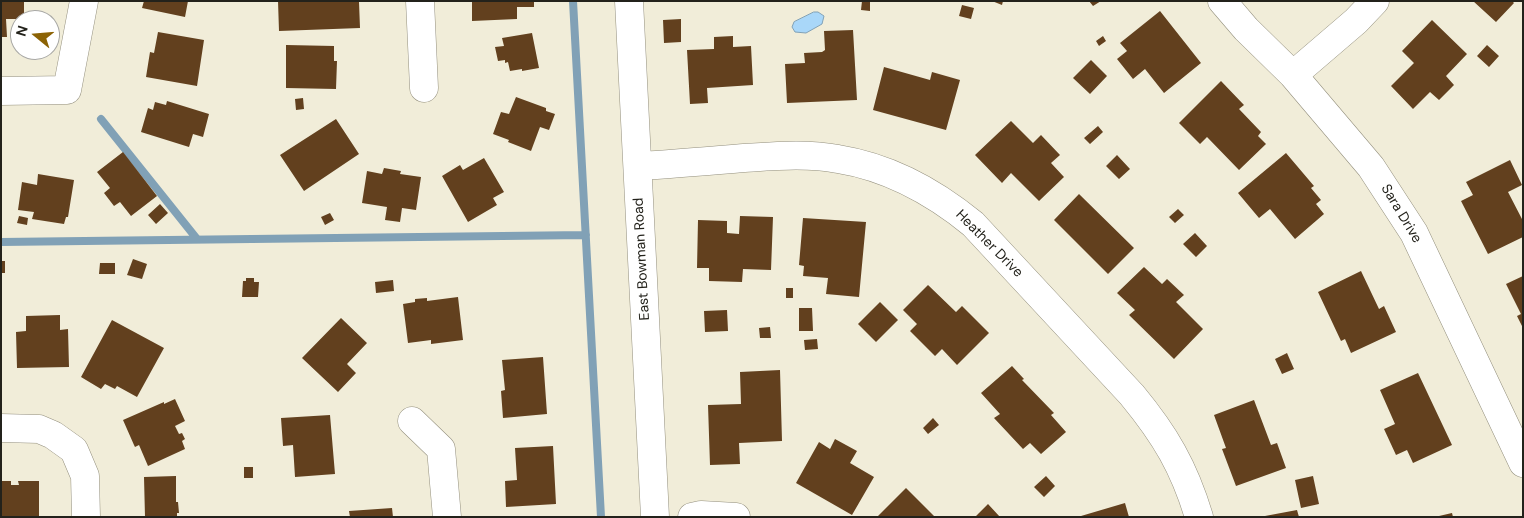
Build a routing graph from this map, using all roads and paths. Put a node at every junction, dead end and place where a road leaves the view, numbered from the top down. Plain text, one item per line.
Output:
1 (84, 1) edge
2 (420, 1) edge
3 (629, 1) edge
4 (1222, 1) edge
5 (1375, 1) edge
6 (1293, 75) junction
7 (424, 88) dead end
8 (1, 91) edge
9 (638, 166) junction
10 (412, 421) dead end
11 (1, 428) edge
12 (1523, 464) edge
13 (86, 517) edge
14 (447, 517) edge
15 (655, 517) edge
16 (692, 517) edge
17 (736, 517) edge
18 (1199, 517) edge

1 - 8 street
2 - 7 street
3 - 9 street, East Bowman Road
4 - 6 street, Sara Drive
5 - 6 street
6 - 12 street, Sara Drive
9 - 15 street, East Bowman Road
9 - 18 street, Heather Drive
10 - 14 street
11 - 13 street
16 - 17 street

